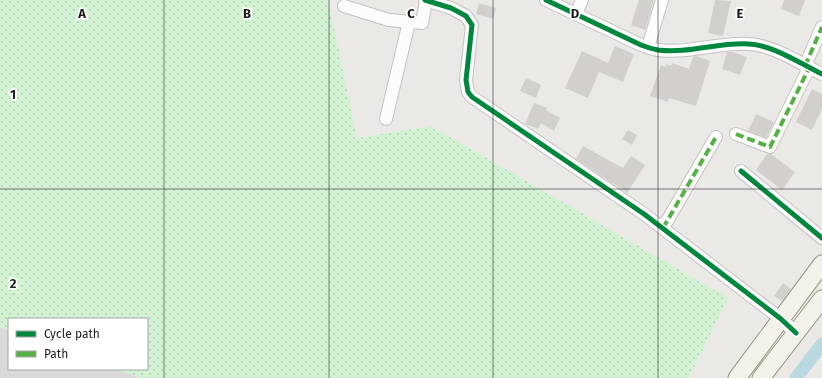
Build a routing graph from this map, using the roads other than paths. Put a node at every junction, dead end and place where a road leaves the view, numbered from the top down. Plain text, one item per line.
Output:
1 (426, 0) edge
2 (546, 0) edge
3 (582, 0) edge
4 (662, 0) edge
5 (344, 6) dead end
6 (576, 14) junction
7 (409, 22) junction
8 (822, 27) edge
9 (648, 47) junction
10 (807, 67) junction
11 (822, 74) edge
12 (386, 119) dead end
13 (736, 134) dead end
14 (716, 137) dead end
15 (741, 171) dead end
16 (663, 228) junction
17 (822, 238) edge
18 (822, 264) edge
19 (822, 299) edge
20 (782, 319) junction
21 (796, 333) junction
22 (737, 378) edge
23 (761, 378) edge

1 - 7 street
1 - 16 street
2 - 6 street
3 - 6 street
4 - 9 street
5 - 7 street
6 - 9 street
7 - 12 street
8 - 10 street
9 - 10 street
10 - 11 street
10 - 13 street
14 - 16 street
15 - 17 street
16 - 20 street
18 - 20 main road
19 - 21 main road
20 - 21 street
20 - 22 main road
21 - 23 main road

